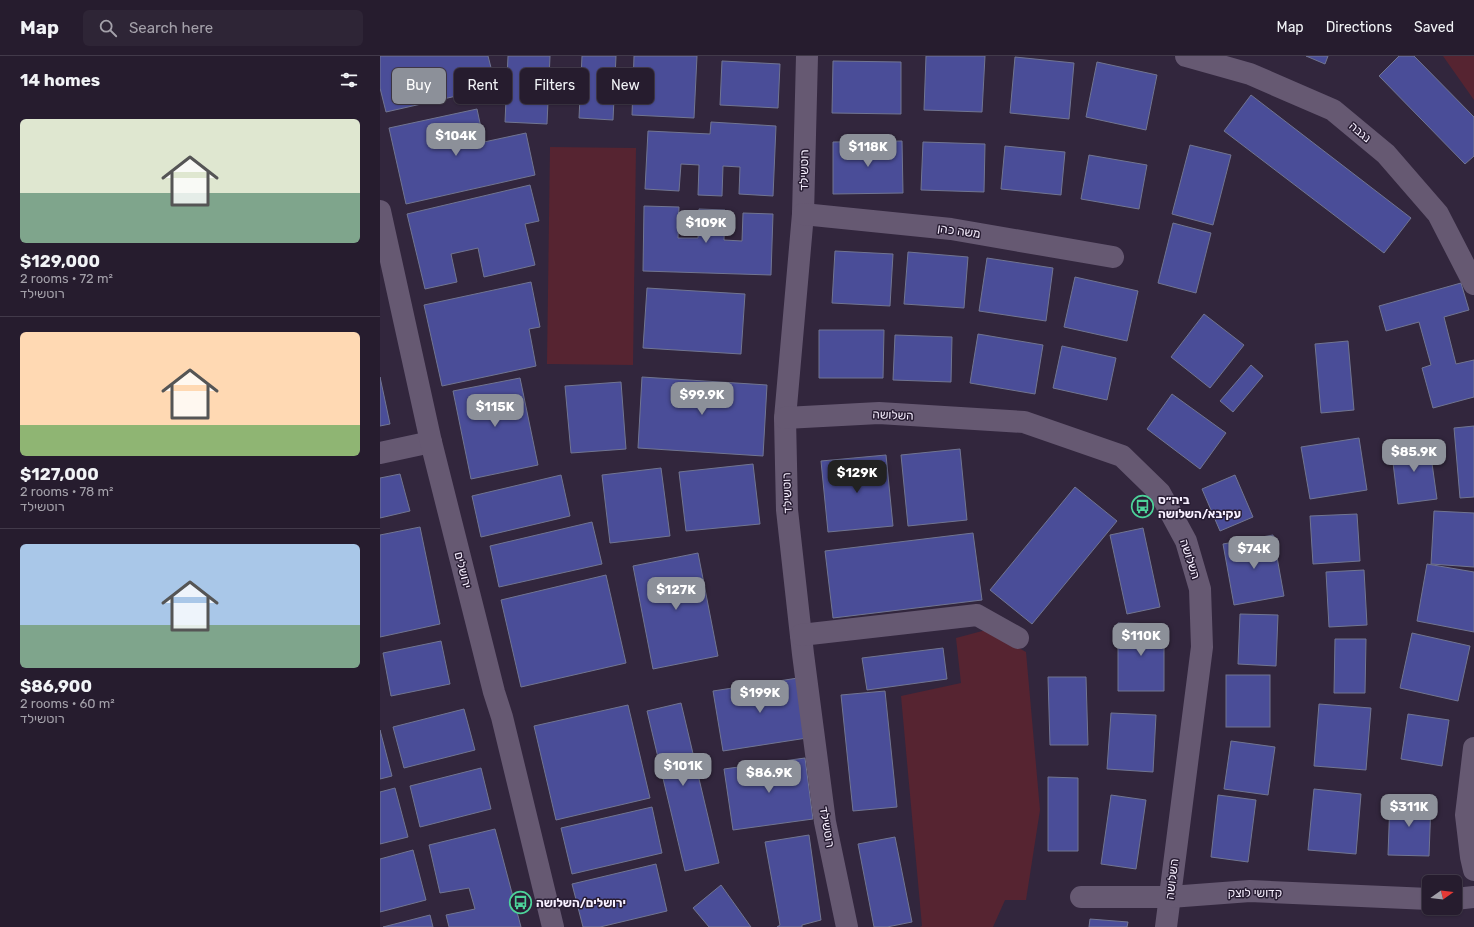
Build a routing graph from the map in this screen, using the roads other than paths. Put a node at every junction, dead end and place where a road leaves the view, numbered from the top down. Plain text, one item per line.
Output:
1 (807, 56) edge
2 (1186, 56) edge
3 (380, 211) edge
4 (803, 214) junction
5 (1112, 257) dead end
6 (1474, 284) edge
7 (786, 418) junction
8 (431, 442) junction
9 (380, 453) edge
10 (801, 635) junction
11 (1018, 638) dead end
12 (1474, 748) edge
13 (1474, 870) edge
14 (1082, 897) dead end
15 (1170, 897) junction
16 (1474, 897) edge
17 (1462, 898) edge
18 (1422, 899) edge
19 (552, 927) edge
20 (846, 927) edge
21 (1166, 927) edge

1 - 4 street, רוטשילד
2 - 6 street, נגבה
3 - 8 street, ירושלים
4 - 5 street, משה כהן
4 - 7 street, רוטשילד
7 - 10 street, רוטשילד
7 - 15 street, השלושה
8 - 9 street
8 - 19 street, ירושלים
10 - 11 street
10 - 20 street, רוטשילד
12 - 13 street
14 - 15 street, קדושי לוצק
15 - 18 street, קדושי לוצק
15 - 21 street, השלושה
16 - 17 street

